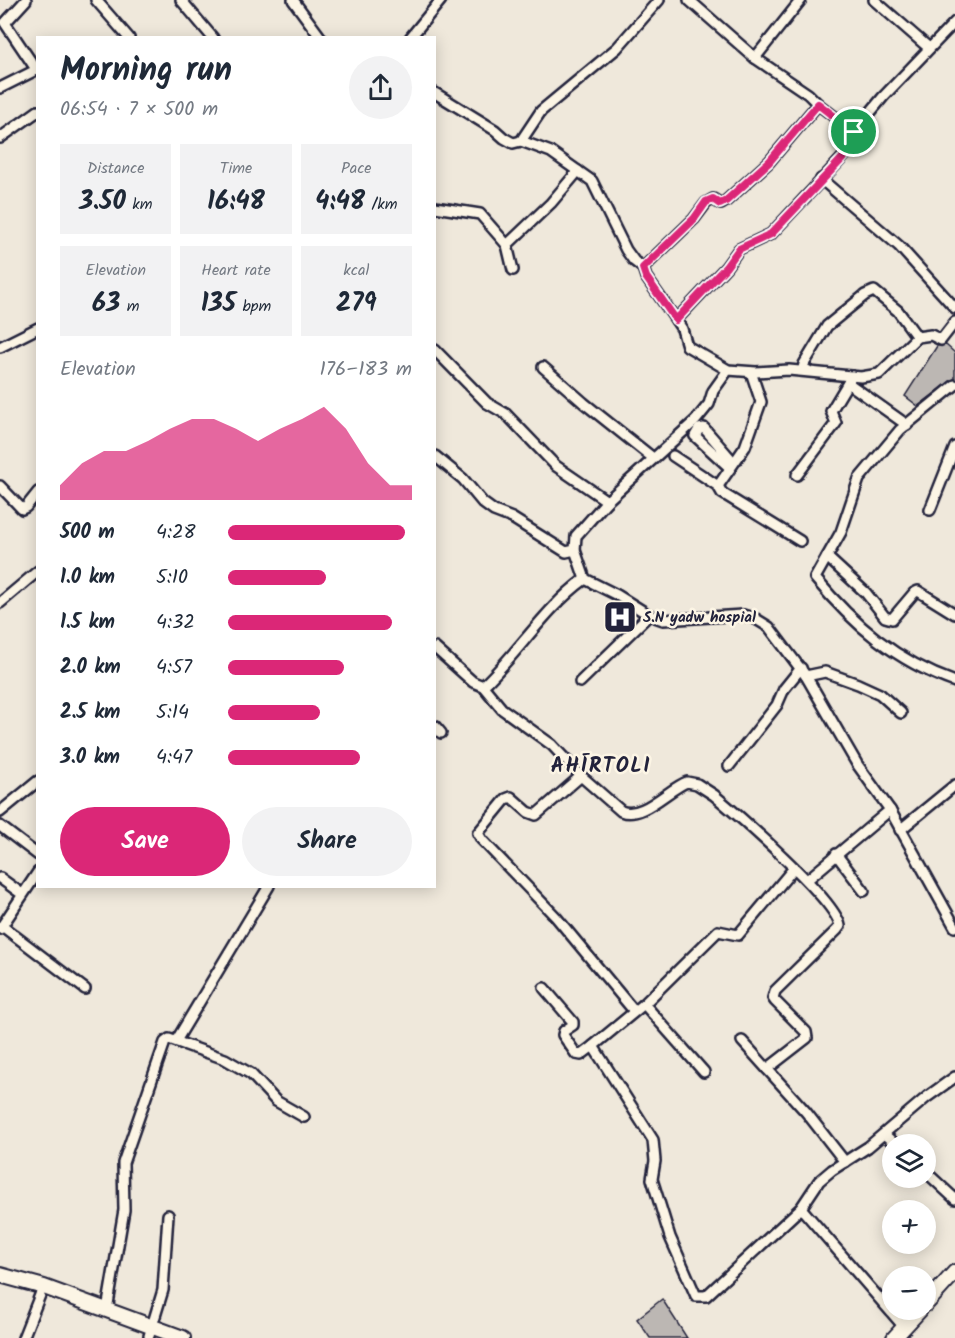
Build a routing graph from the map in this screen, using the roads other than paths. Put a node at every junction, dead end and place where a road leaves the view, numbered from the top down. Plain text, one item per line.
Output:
1 (26, 0) edge
2 (96, 0) edge
3 (181, 0) edge
4 (293, 0) edge
5 (441, 0) edge
6 (659, 0) edge
7 (689, 0) edge
8 (801, 0) edge
9 (874, 0) edge
10 (955, 22) edge
11 (127, 36) edge
12 (211, 36) edge
13 (320, 36) edge
14 (413, 36) edge
15 (929, 48) junction
16 (755, 58) junction
17 (36, 68) edge
18 (36, 70) edge
19 (0, 88) edge
20 (436, 97) edge
21 (818, 104) junction
22 (36, 112) edge
23 (854, 132) junction
24 (0, 138) edge
25 (521, 141) junction
26 (578, 171) junction
27 (821, 179) junction
28 (436, 207) edge
29 (507, 245) junction
30 (643, 268) junction
31 (513, 270) dead end
32 (955, 308) edge
33 (676, 320) junction
34 (955, 322) edge
35 (36, 329) edge
36 (918, 337) junction
37 (1, 346) edge
38 (436, 351) edge
39 (543, 367) dead end
40 (728, 370) junction
41 (809, 371) junction
42 (751, 372) junction
43 (850, 379) junction
44 (955, 385) edge
45 (907, 425) junction
46 (955, 447) edge
47 (673, 456) dead end
48 (436, 457) edge
49 (653, 458) junction
50 (797, 475) dead end
51 (0, 486) edge
52 (718, 486) junction
53 (36, 494) edge
54 (607, 501) junction
55 (930, 510) dead end
56 (800, 541) dead end
57 (575, 550) junction
58 (827, 557) junction
59 (36, 573) edge
60 (585, 579) junction
61 (0, 603) edge
62 (955, 614) edge
63 (649, 615) junction
64 (436, 649) edge
65 (804, 672) junction
66 (580, 682) dead end
67 (955, 682) edge
68 (483, 686) junction
69 (901, 712) dead end
70 (729, 766) dead end
71 (581, 776) junction
72 (36, 783) edge
73 (955, 785) edge
74 (890, 810) junction
75 (0, 812) edge
76 (0, 826) edge
77 (900, 830) junction
78 (36, 853) edge
79 (836, 854) junction
80 (794, 868) junction
81 (36, 875) edge
82 (0, 878) edge
83 (807, 880) junction
84 (268, 888) edge
85 (864, 891) dead end
86 (22, 894) junction
87 (1, 927) edge
88 (955, 927) edge
89 (85, 988) dead end
90 (544, 988) dead end
91 (644, 1004) junction
92 (634, 1011) junction
93 (177, 1041) junction
94 (742, 1041) dead end
95 (593, 1046) junction
96 (767, 1069) junction
97 (704, 1072) dead end
98 (955, 1077) edge
99 (304, 1117) dead end
100 (886, 1134) edge
101 (882, 1137) edge
102 (845, 1162) junction
103 (936, 1181) edge
104 (955, 1199) edge
105 (801, 1208) junction
106 (168, 1215) dead end
107 (955, 1272) edge
108 (0, 1275) edge
109 (0, 1283) edge
110 (936, 1293) edge
111 (40, 1295) junction
112 (107, 1310) junction
113 (911, 1320) edge
114 (904, 1327) junction
115 (152, 1333) edge
116 (23, 1338) edge
117 (183, 1338) edge
118 (894, 1338) edge

1 - 17 street
2 - 11 street
3 - 12 street
4 - 13 street
5 - 14 street
6 - 25 street
7 - 16 street
8 - 16 street
9 - 15 street
10 - 15 street
15 - 23 street
16 - 21 street
18 - 19 street
20 - 25 street
21 - 23 street
21 - 30 street
22 - 24 street
23 - 27 street
25 - 26 street
26 - 29 street
26 - 30 street
27 - 32 street
27 - 33 street
28 - 29 street
29 - 31 street
30 - 33 street
33 - 40 street
34 - 36 street
35 - 37 street
36 - 41 street
36 - 43 street
38 - 54 street
39 - 49 street
40 - 42 street
40 - 49 street
41 - 42 street
41 - 43 street
42 - 52 street
43 - 45 street
43 - 50 street
44 - 45 street
45 - 58 street
46 - 55 street
47 - 52 street
48 - 57 street
49 - 54 street
51 - 53 street
52 - 56 street
54 - 57 street
57 - 60 street
58 - 62 street
58 - 67 street
59 - 61 street
60 - 63 street
60 - 68 street
63 - 65 street
63 - 66 street
64 - 68 street
65 - 69 street
65 - 70 street
65 - 74 street
68 - 71 street
71 - 80 street
71 - 92 street
72 - 75 street
73 - 77 street
74 - 77 street
74 - 79 street
76 - 78 street
77 - 88 street
79 - 83 street
79 - 85 street
80 - 83 street
80 - 91 street
81 - 86 street
82 - 86 street
83 - 96 street
84 - 93 street
86 - 87 street
87 - 89 street
90 - 95 street
91 - 92 street
91 - 97 street
92 - 95 street
93 - 99 street
93 - 112 street
94 - 96 street
95 - 105 street
96 - 102 street
98 - 100 street
101 - 102 street
102 - 105 street
103 - 104 street
105 - 114 street
106 - 115 street
107 - 110 main road
108 - 112 main road
109 - 111 main road
111 - 115 main road
111 - 116 street
112 - 115 main road
113 - 114 main road
114 - 118 main road
115 - 117 main road

